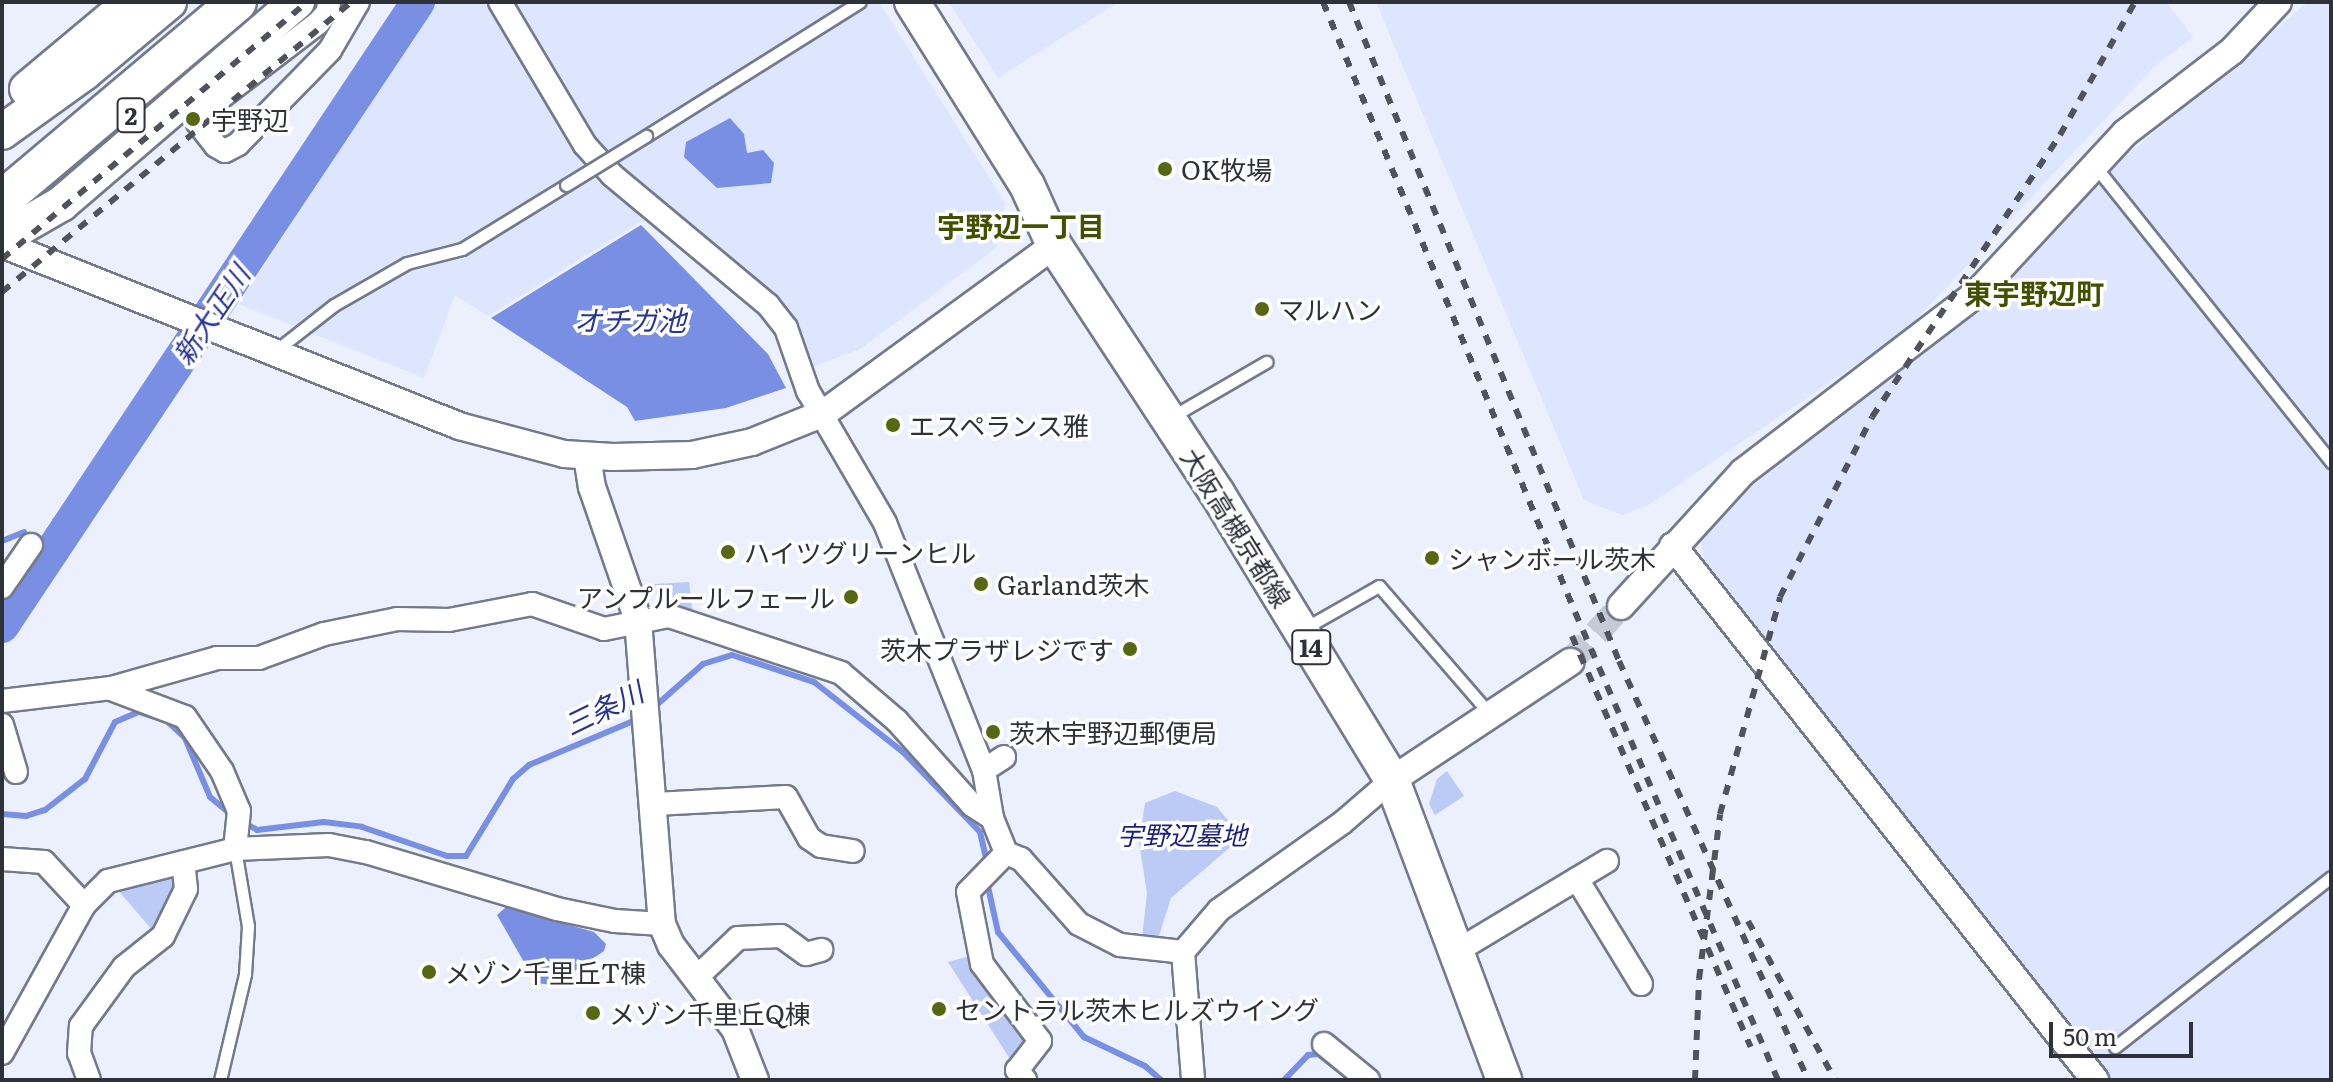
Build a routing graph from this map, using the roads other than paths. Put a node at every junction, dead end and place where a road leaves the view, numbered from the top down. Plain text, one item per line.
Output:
1 (131, 2) edge
2 (169, 2) edge
3 (200, 2) edge
4 (237, 2) edge
5 (267, 2) edge
6 (297, 2) edge
7 (329, 2) edge
8 (358, 2) edge
9 (500, 2) edge
10 (860, 2) edge
11 (912, 2) edge
12 (2278, 2) edge
13 (2, 110) edge
14 (2, 132) edge
15 (2095, 166) junction
16 (2, 168) edge
17 (2, 200) edge
18 (2, 239) edge
19 (1054, 245) junction
20 (274, 353) junction
21 (1266, 362) dead end
22 (824, 413) junction
23 (1169, 418) junction
24 (587, 456) junction
25 (2331, 462) edge
26 (31, 545) dead end
27 (1673, 546) junction
28 (2, 587) edge
29 (1621, 606) tunnel mouth
30 (638, 620) junction
31 (1301, 631) junction
32 (1570, 662) tunnel mouth
33 (111, 688) junction
34 (2, 701) edge
35 (1490, 714) junction
36 (2, 725) edge
37 (1004, 757) dead end
38 (984, 770) junction
39 (16, 772) dead end
40 (1392, 780) junction
41 (655, 804) junction
42 (992, 818) junction
43 (238, 829) junction
44 (853, 851) dead end
45 (2, 859) edge
46 (1002, 859) junction
47 (1607, 861) dead end
48 (183, 862) junction
49 (2331, 877) edge
50 (1577, 879) junction
51 (84, 905) junction
52 (662, 924) junction
53 (821, 950) dead end
54 (1457, 951) junction
55 (1183, 952) junction
56 (696, 978) junction
57 (1641, 984) dead end
58 (1324, 1044) dead end
59 (2115, 1047) dead end
60 (2, 1053) edge
61 (89, 1080) edge
62 (220, 1080) edge
63 (755, 1080) edge
64 (1025, 1080) edge
65 (1193, 1080) edge
66 (1368, 1080) edge
67 (1504, 1080) edge
68 (2095, 1080) edge

1 - 13 main road
2 - 14 main road, 2
3 - 16 highway
4 - 17 highway
5 - 18 main road, 2
6 - 18 main road
7 - 8 street
9 - 22 street
10 - 20 lane, bridge
11 - 19 main road, 大阪高槻京都線 / 14
12 - 15 street
15 - 25 lane
15 - 27 street
18 - 20 street
19 - 22 street
19 - 23 main road, 大阪高槻京都線 / 14
20 - 24 street
21 - 23 lane
22 - 24 street
22 - 38 street
23 - 31 main road, 大阪高槻京都線 / 14
24 - 30 street
26 - 28 street
27 - 29 street
27 - 68 street
30 - 33 street
30 - 41 street
30 - 42 street
31 - 35 lane
31 - 40 main road, 大阪高槻京都線 / 14
32 - 35 street
33 - 34 street
33 - 43 street
35 - 40 street
36 - 39 street
37 - 38 street
38 - 42 street
40 - 54 main road, 大阪高槻京都線 / 14
40 - 55 street
41 - 44 street
41 - 52 street
42 - 46 street
43 - 48 street
43 - 52 street
43 - 62 lane
45 - 51 street
46 - 55 street
46 - 64 street
47 - 50 street
48 - 51 street
48 - 61 street
49 - 59 lane
50 - 54 street
50 - 57 street
51 - 60 street
52 - 56 street
53 - 56 street
54 - 67 main road, 大阪高槻京都線 / 14
55 - 65 street
56 - 63 street
58 - 66 street

